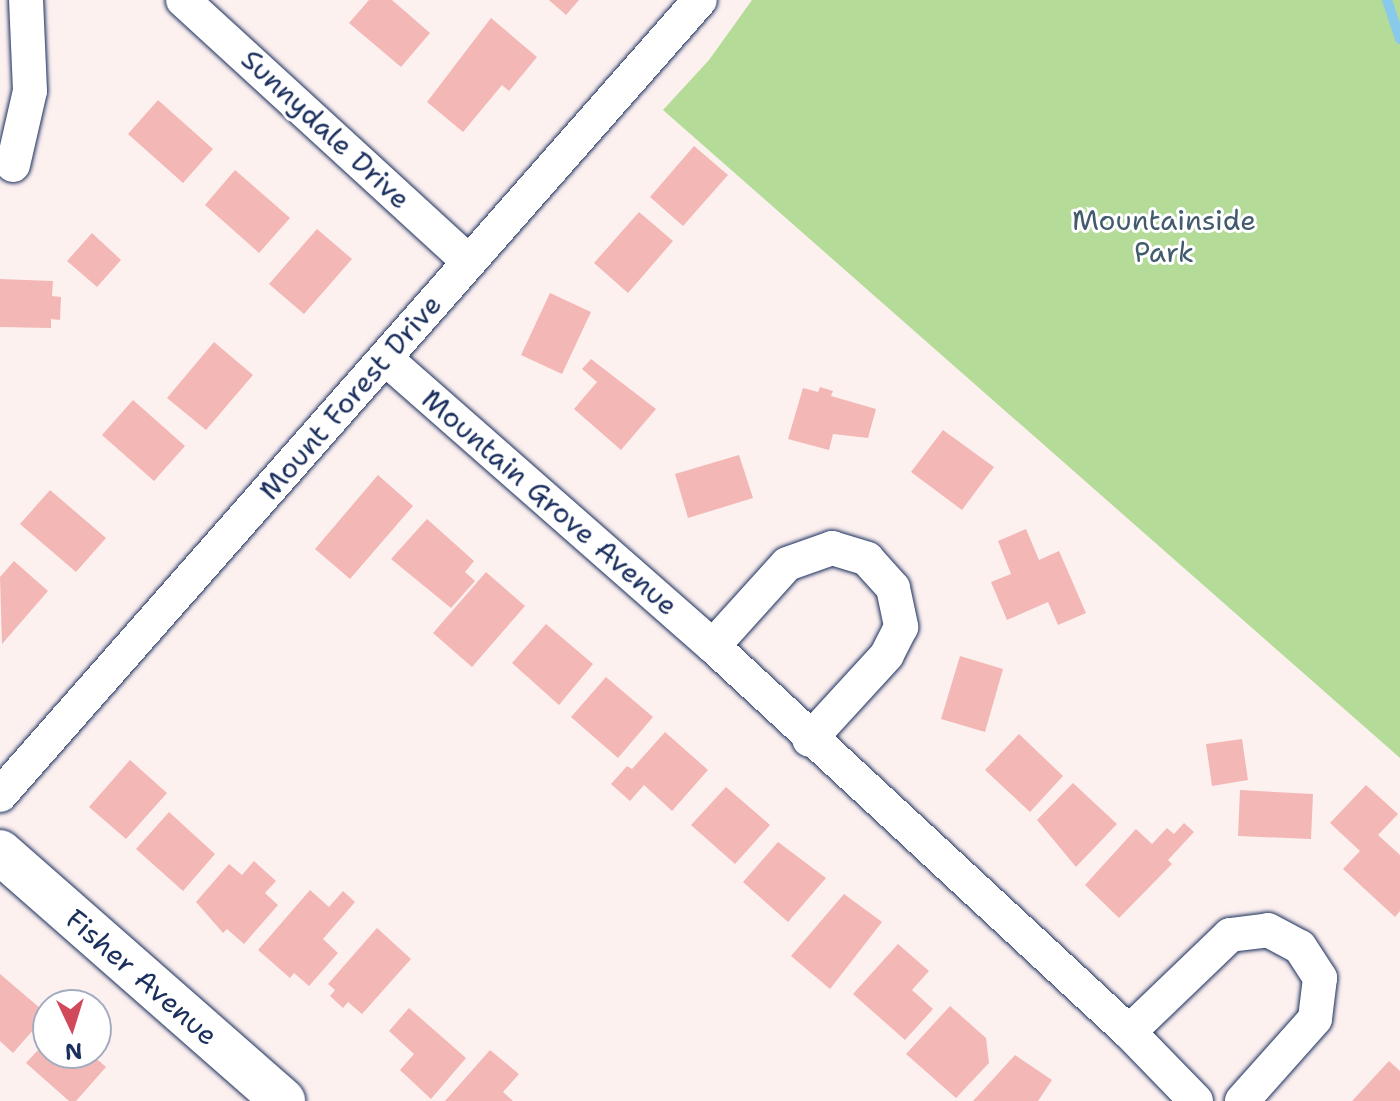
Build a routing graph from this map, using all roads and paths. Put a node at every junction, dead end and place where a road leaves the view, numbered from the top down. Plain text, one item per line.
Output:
1 (26, 0) edge
2 (183, 0) edge
3 (700, 0) edge
4 (13, 165) dead end
5 (467, 260) junction
6 (386, 359) junction
7 (713, 646) junction
8 (809, 740) junction
9 (0, 795) edge
10 (0, 852) edge
11 (1129, 1032) junction
12 (283, 1101) edge
13 (1196, 1101) edge
14 (1242, 1101) edge

1 - 4 street
2 - 5 street, Sunnydale Drive
3 - 5 street, Mount Forest Drive
5 - 6 street, Mount Forest Drive
6 - 7 street, Mountain Grove Avenue
6 - 9 street, Mount Forest Drive
7 - 8 street, Mountain Grove Avenue
7 - 8 street
8 - 11 street, Mountain Grove Avenue
10 - 12 street, Fisher Avenue
11 - 13 street, Mountain Grove Avenue
11 - 14 street

